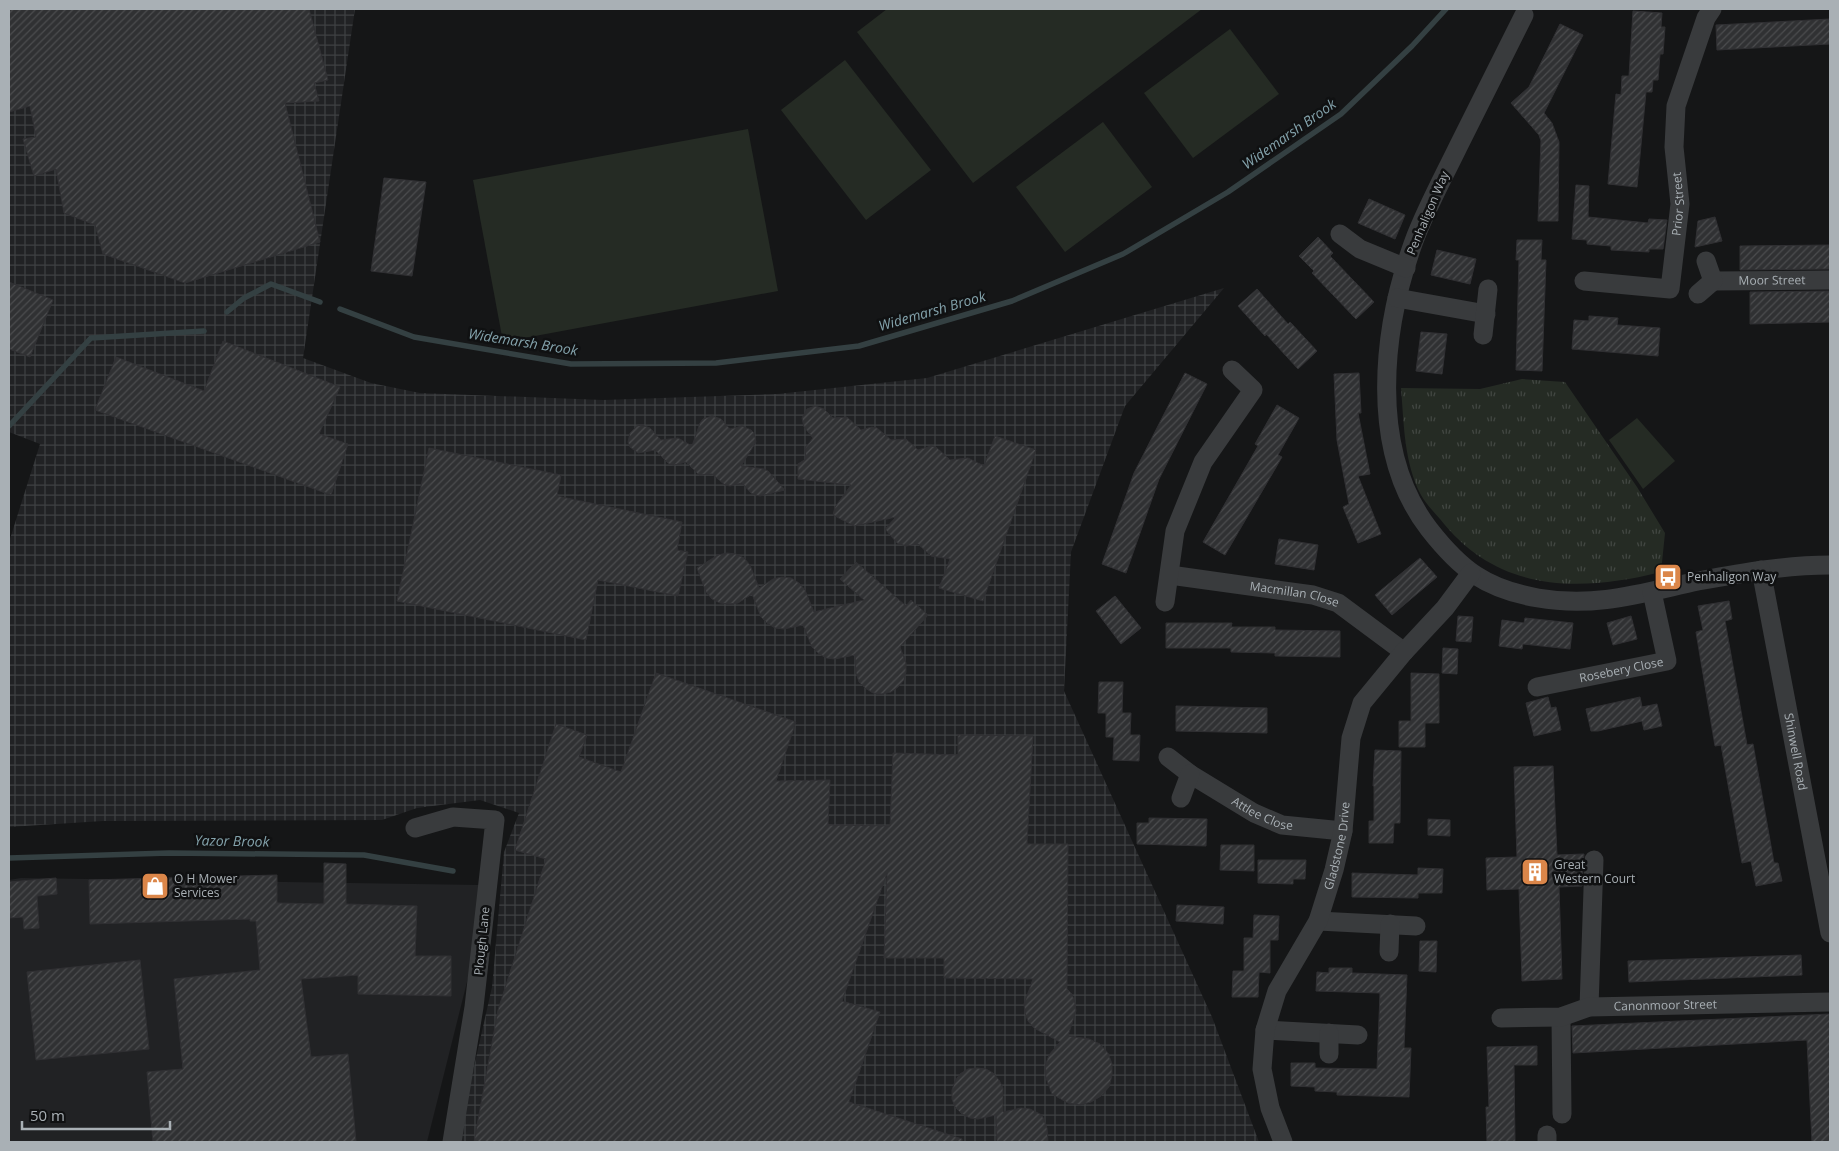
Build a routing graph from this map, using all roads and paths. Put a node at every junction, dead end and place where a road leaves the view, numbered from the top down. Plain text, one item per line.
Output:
1 (1712, 9) edge
2 (1524, 15) dead end
3 (1340, 234) dead end
4 (1706, 261) dead end
5 (1406, 268) junction
6 (1830, 280) edge
7 (1584, 281) dead end
8 (1713, 282) junction
9 (1488, 289) dead end
10 (1698, 294) dead end
11 (1397, 298) junction
12 (1486, 314) junction
13 (1483, 335) dead end
14 (1232, 370) dead end
15 (1830, 565) edge
16 (1761, 570) junction
17 (1471, 573) junction
18 (1170, 575) junction
19 (1652, 592) junction
20 (1165, 602) dead end
21 (1404, 652) junction
22 (1537, 687) dead end
23 (1168, 757) dead end
24 (1190, 774) junction
25 (1181, 798) dead end
26 (415, 828) dead end
27 (1344, 831) junction
28 (1594, 860) dead end
29 (1318, 921) junction
30 (1390, 924) junction
31 (1416, 926) dead end
32 (1830, 933) edge
33 (1389, 952) dead end
34 (1830, 1002) edge
35 (1588, 1007) junction
36 (1502, 1018) dead end
37 (1561, 1018) junction
38 (1266, 1030) junction
39 (1329, 1033) junction
40 (1358, 1035) dead end
41 (1329, 1054) dead end
42 (1562, 1114) dead end
43 (452, 1142) edge
44 (1283, 1142) edge

1 - 7 street, Prior Street
2 - 5 street, Penhaligon Way
3 - 5 street
4 - 8 street
5 - 11 street, Penhaligon Way
6 - 8 street, Moor Street
8 - 10 street
9 - 12 street
11 - 12 street
11 - 17 street, Penhaligon Way
12 - 13 street
14 - 18 street
15 - 16 street, Penhaligon Way
16 - 19 street, Penhaligon Way
16 - 32 street, Shinwell Road
17 - 19 street, Penhaligon Way
17 - 21 street, Gladstone Drive
18 - 20 street
18 - 21 street, Macmillan Close
19 - 22 street, Rosebery Close
21 - 27 street, Gladstone Drive
23 - 24 street, Attlee Close
24 - 25 street
24 - 27 street, Attlee Close
26 - 43 street, Plough Lane
27 - 29 street, Gladstone Drive
28 - 35 street
29 - 30 street
29 - 38 street, Gladstone Drive
30 - 31 street
30 - 33 street
34 - 35 street, Canonmoor Street
35 - 37 street, Canonmoor Street
36 - 37 street, Canonmoor Street
37 - 42 street
38 - 39 street
38 - 44 street, Gladstone Drive
39 - 40 street
39 - 41 street

